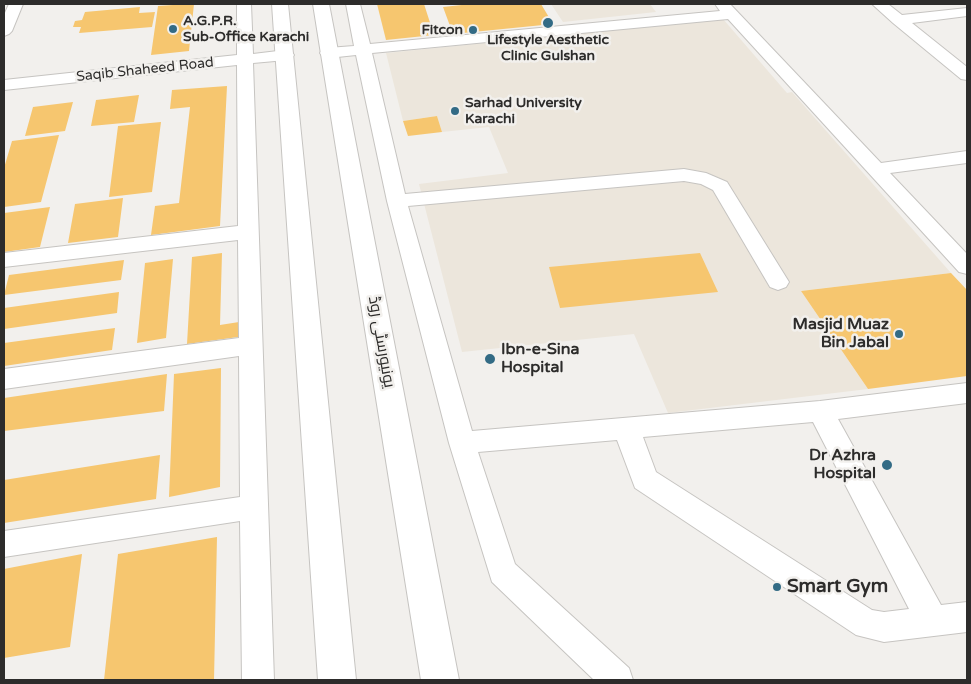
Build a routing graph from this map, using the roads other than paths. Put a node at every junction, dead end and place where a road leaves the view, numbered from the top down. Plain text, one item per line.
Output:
1 (16, 4) edge
2 (244, 4) edge
3 (280, 4) edge
4 (321, 4) edge
5 (353, 4) edge
6 (879, 4) edge
7 (726, 9) edge
8 (967, 12) edge
9 (898, 20) junction
10 (4, 31) edge
11 (362, 50) junction
12 (328, 53) junction
13 (286, 55) junction
14 (244, 59) junction
15 (967, 75) edge
16 (4, 85) edge
17 (967, 157) edge
18 (876, 169) junction
19 (397, 201) junction
20 (249, 232) junction
21 (4, 260) edge
22 (967, 267) edge
23 (778, 282) dead end
24 (251, 345) junction
25 (4, 379) edge
26 (967, 393) edge
27 (820, 411) junction
28 (626, 428) junction
29 (462, 443) junction
30 (254, 507) junction
31 (4, 544) edge
32 (967, 617) edge
33 (932, 620) junction
34 (258, 680) edge
35 (338, 680) edge
36 (440, 680) edge
37 (617, 680) edge

1 - 10 street
2 - 14 street
3 - 13 main road
4 - 12 main road, یونیورسٹی روڈ
5 - 11 street
6 - 9 street
7 - 11 street
7 - 18 street
8 - 9 street
9 - 15 street
11 - 12 street
11 - 19 street
12 - 36 main road, یونیورسٹی روڈ
13 - 14 street, Saqib Shaheed Road
13 - 35 main road
14 - 16 street, Saqib Shaheed Road
14 - 20 street
17 - 18 street
18 - 22 street
19 - 23 street
19 - 29 street
20 - 21 street
20 - 24 street
24 - 25 street
24 - 30 street
26 - 27 street
27 - 28 street
27 - 33 street
28 - 29 street
28 - 33 street
29 - 37 street
30 - 31 street
30 - 34 street
32 - 33 street

